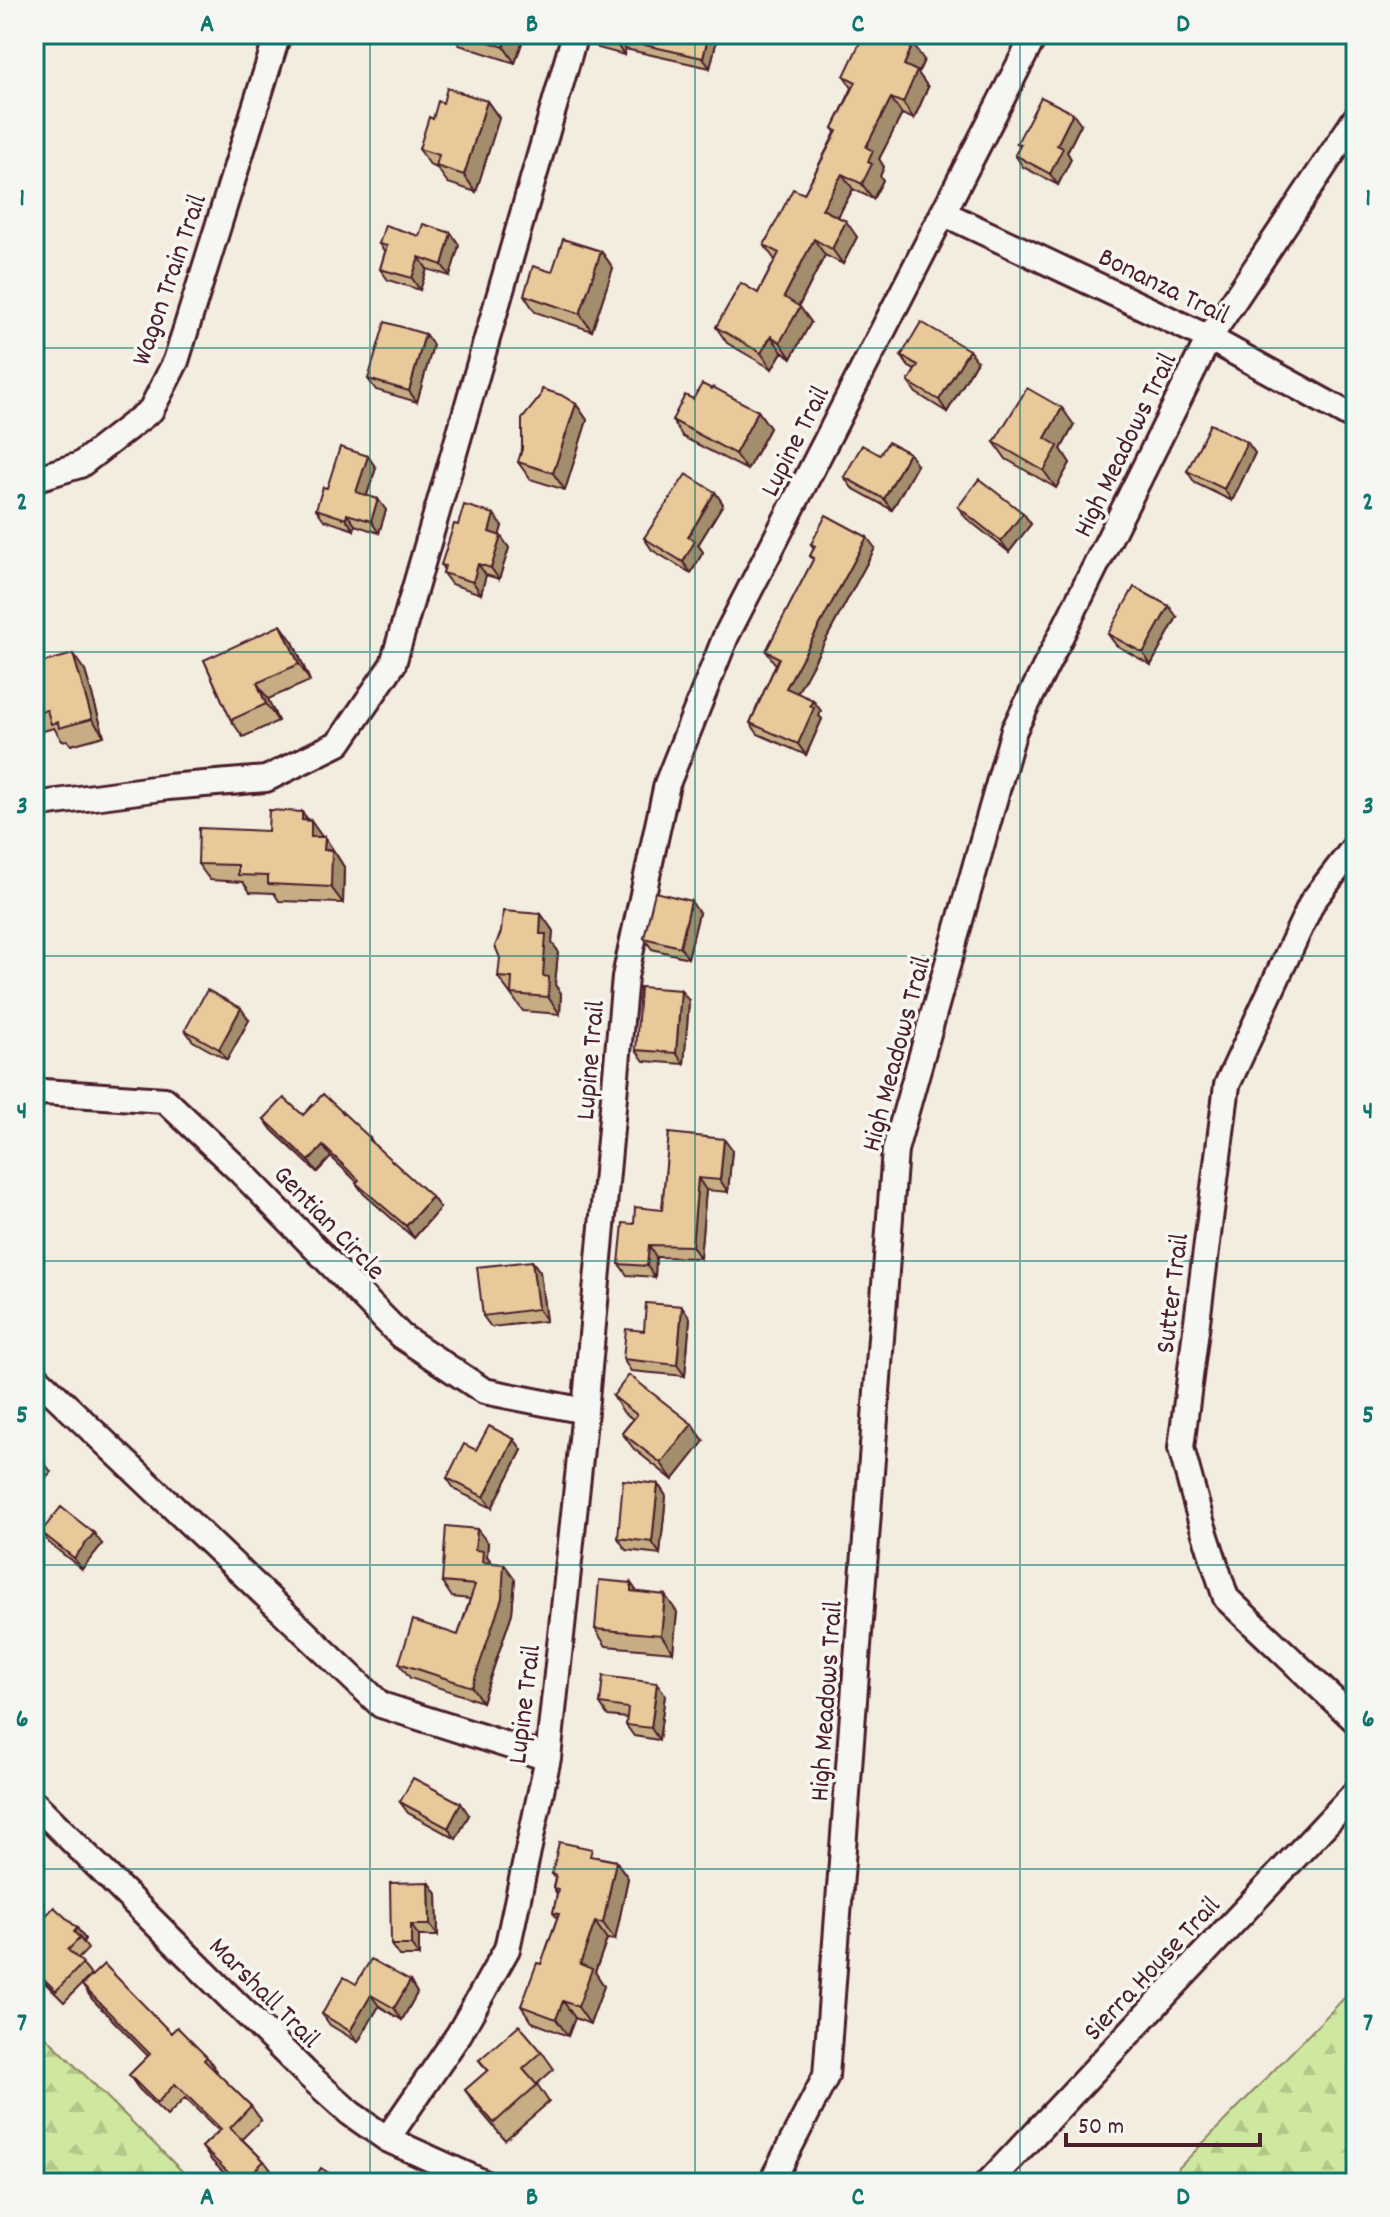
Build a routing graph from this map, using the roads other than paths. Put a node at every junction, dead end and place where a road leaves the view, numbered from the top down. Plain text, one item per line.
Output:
1 (278, 34) edge
2 (575, 34) edge
3 (1035, 34) edge
4 (1356, 118) edge
5 (943, 213) junction
6 (1209, 338) junction
7 (1356, 419) edge
8 (34, 479) edge
9 (34, 805) edge
10 (1356, 845) edge
11 (34, 1096) edge
12 (34, 1375) edge
13 (585, 1411) junction
14 (1356, 1721) edge
15 (548, 1758) junction
16 (1356, 1792) edge
17 (34, 1803) edge
18 (387, 2139) junction
19 (484, 2183) edge
20 (771, 2183) edge
21 (988, 2183) edge

1 - 8 street, Wagon Train Trail
2 - 9 street
3 - 5 street, Lupine Trail
4 - 6 street, High Meadows Trail
5 - 6 street, Bonanza Trail
5 - 13 street, Lupine Trail
6 - 7 street, Bonanza Trail
6 - 20 street, High Meadows Trail
10 - 14 street, Sutter Trail
11 - 13 street, Gentian Circle
12 - 15 street
13 - 15 street, Lupine Trail
15 - 18 street, Lupine Trail
16 - 21 street, Sierra House Trail
17 - 18 street, Marshall Trail
18 - 19 street, Marshall Trail

